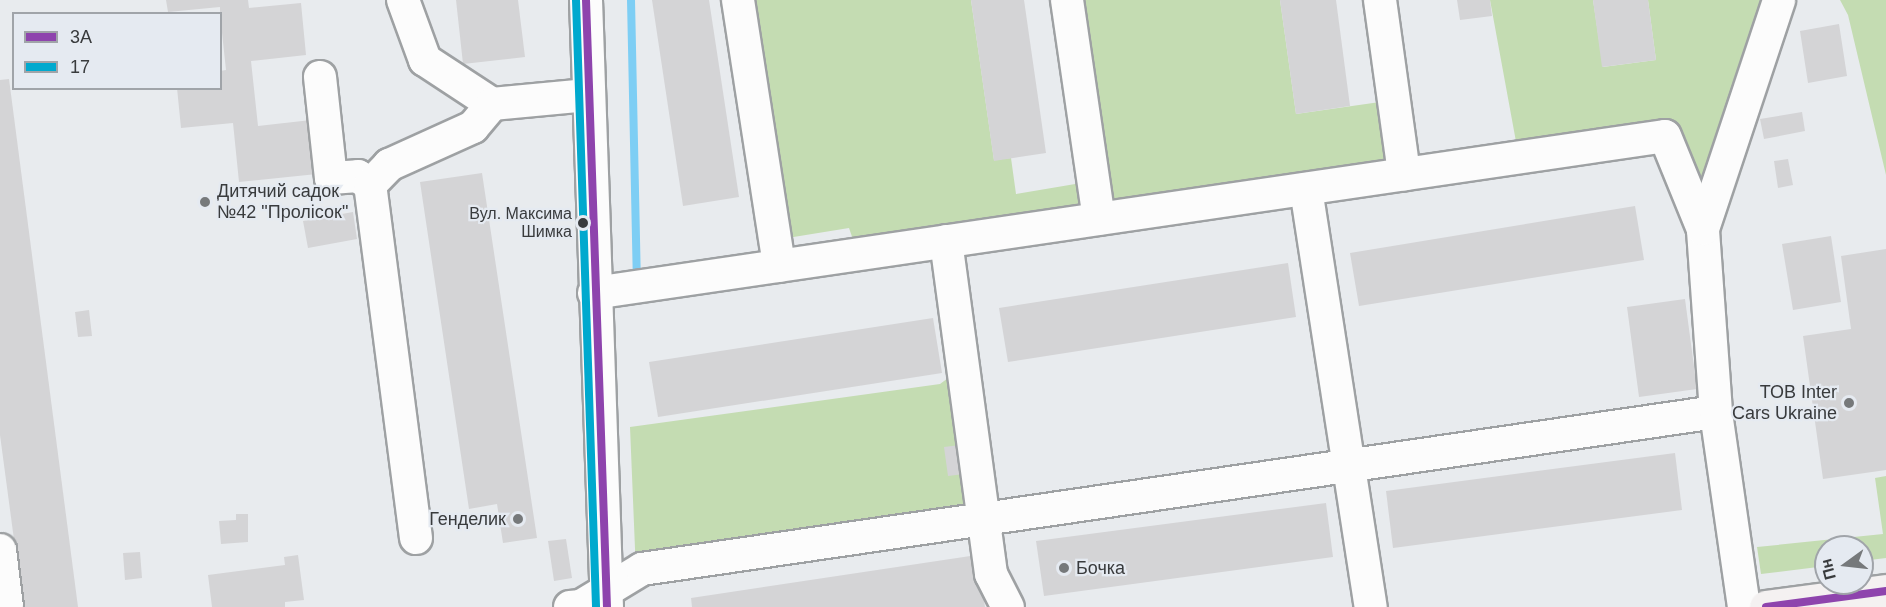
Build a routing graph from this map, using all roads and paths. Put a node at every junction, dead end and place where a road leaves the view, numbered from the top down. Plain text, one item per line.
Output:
1 (403, 0) edge
2 (586, 0) edge
3 (738, 0) edge
4 (1067, 0) edge
5 (1380, 0) edge
6 (1779, 0) edge
7 (320, 77) dead end
8 (588, 96) junction
9 (492, 104) junction
10 (1404, 174) junction
11 (370, 185) junction
12 (1306, 189) junction
13 (1099, 219) junction
14 (1702, 229) junction
15 (946, 241) junction
16 (779, 266) junction
17 (594, 293) junction
18 (1716, 412) junction
19 (1347, 466) junction
20 (983, 519) junction
21 (416, 538) dead end
22 (0, 550) edge
23 (1886, 591) edge
24 (614, 601) edge
25 (7, 607) edge
26 (570, 607) edge
27 (1008, 607) edge
28 (1371, 607) edge
29 (1744, 607) edge
30 (1767, 607) edge

1 - 9 street
2 - 8 street
3 - 16 street
4 - 13 street
5 - 10 street
6 - 14 street
7 - 11 street
8 - 9 street
8 - 17 street
9 - 11 street
10 - 12 street
10 - 14 street
11 - 21 street
12 - 13 street
12 - 19 street
13 - 15 street
14 - 18 street
15 - 16 street
15 - 20 street
16 - 17 street
17 - 24 street
18 - 19 street
18 - 29 street
19 - 20 street
19 - 28 street
20 - 24 street
20 - 27 street
22 - 25 street
23 - 30 main road
24 - 26 street

